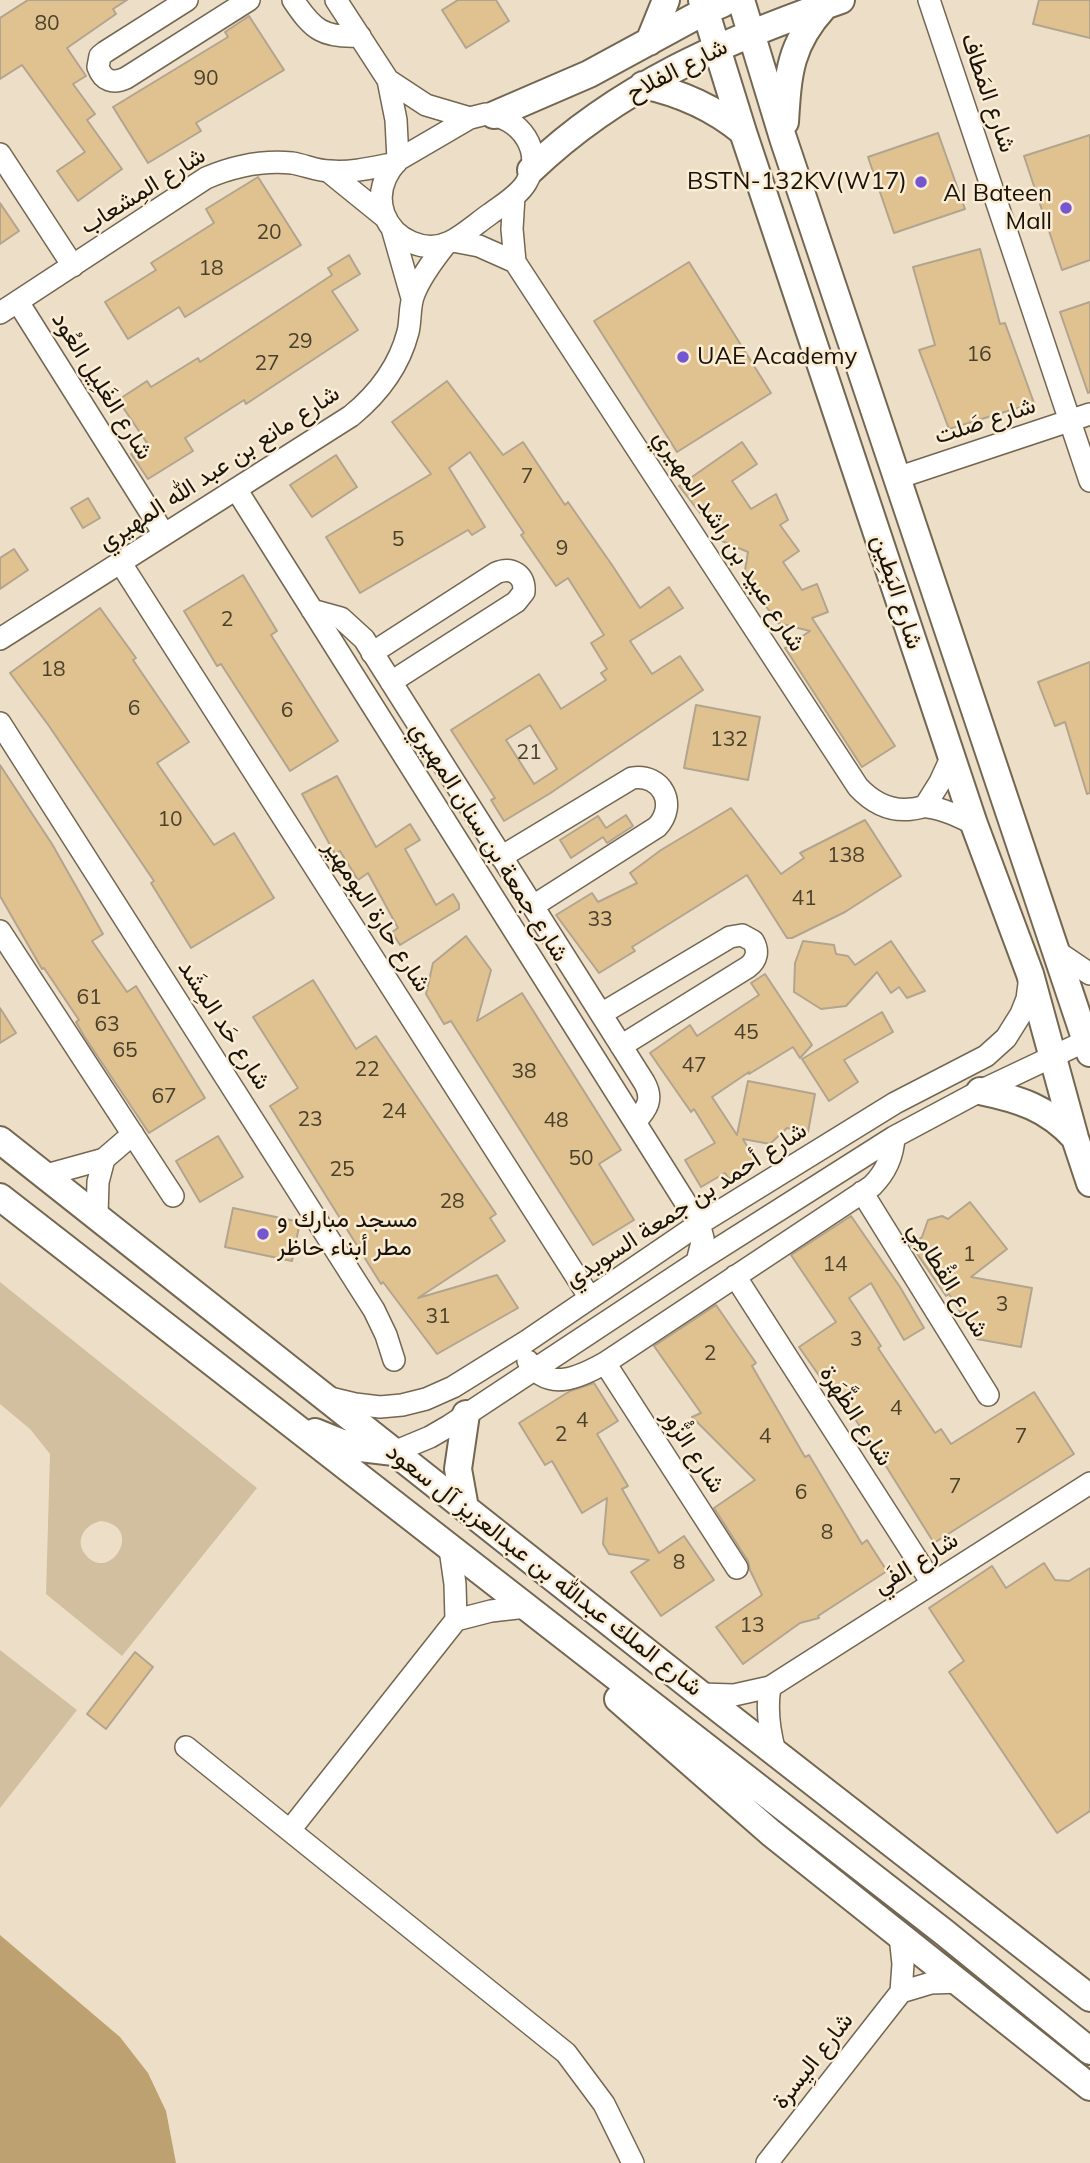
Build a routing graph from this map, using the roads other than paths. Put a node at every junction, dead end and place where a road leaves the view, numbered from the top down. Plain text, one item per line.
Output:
1 (187, 0) edge
2 (249, 0) edge
3 (293, 0) edge
4 (336, 0) edge
5 (666, 0) edge
6 (733, 0) edge
7 (741, 0) edge
8 (929, 0) edge
9 (833, 3) edge
10 (704, 5) edge
11 (215, 9) edge
12 (751, 34) junction
13 (360, 36) junction
14 (649, 42) junction
15 (717, 48) junction
16 (388, 80) junction
17 (643, 85) junction
18 (482, 116) junction
19 (743, 132) junction
20 (783, 138) junction
21 (0, 154) edge
22 (397, 162) junction
23 (531, 170) junction
24 (328, 172) junction
25 (514, 196) junction
26 (389, 223) junction
27 (449, 242) junction
28 (515, 262) junction
29 (73, 265) junction
30 (412, 298) junction
31 (9, 308) edge
32 (1090, 414) edge
33 (1070, 421) junction
34 (897, 478) junction
35 (1090, 481) edge
36 (236, 489) junction
37 (164, 534) junction
38 (120, 562) junction
39 (312, 610) junction
40 (0, 639) edge
41 (372, 653) junction
42 (391, 682) junction
43 (0, 723) edge
44 (952, 756) junction
45 (925, 806) junction
46 (974, 824) junction
47 (501, 857) junction
48 (533, 906) junction
49 (0, 931) edge
50 (1056, 951) junction
51 (1030, 974) junction
52 (1090, 974) edge
53 (601, 1014) junction
54 (1089, 1044) edge
55 (621, 1046) junction
56 (1053, 1056) junction
57 (967, 1065) junction
58 (979, 1092) junction
59 (635, 1122) junction
60 (133, 1134) junction
61 (894, 1137) junction
62 (1075, 1138) junction
63 (0, 1140) edge
64 (104, 1159) junction
65 (46, 1175) junction
66 (1090, 1184) edge
67 (862, 1192) junction
68 (173, 1196) dead end
69 (0, 1197) edge
70 (97, 1216) junction
71 (699, 1224) junction
72 (697, 1262) junction
73 (736, 1276) junction
74 (590, 1298) junction
75 (527, 1341) junction
76 (394, 1360) dead end
77 (605, 1363) junction
78 (534, 1369) junction
79 (988, 1395) dead end
80 (323, 1396) junction
81 (273, 1411) junction
82 (466, 1414) junction
83 (394, 1452) junction
84 (1090, 1483) edge
85 (465, 1508) junction
86 (450, 1549) junction
87 (737, 1569) dead end
88 (932, 1583) junction
89 (526, 1607) junction
90 (456, 1620) junction
91 (769, 1687) junction
92 (700, 1694) junction
93 (186, 1747) dead end
94 (775, 1752) junction
95 (290, 1830) junction
96 (900, 1937) junction
97 (961, 1982) junction
98 (901, 1992) junction
99 (1090, 1998) edge
100 (1090, 2051) edge
101 (1090, 2087) edge
102 (633, 2163) edge
103 (767, 2163) edge

1 - 11 street
2 - 11 street
3 - 13 street
4 - 13 street
5 - 14 main road
6 - 10 main road, شارع الفلاح
7 - 12 main road, شارع البَطِين
8 - 33 street, شارع المَطاف
9 - 12 main road, شارع الفلاح
9 - 20 main road
10 - 14 main road, شارع الفلاح
10 - 15 main road, شارع البَطِين
12 - 15 main road, شارع الفلاح
12 - 20 main road, شارع البَطِين
13 - 16 street
14 - 18 main road, شارع الفلاح
15 - 17 main road, شارع الفلاح
15 - 19 main road, شارع البَطِين
16 - 18 street
16 - 22 street
17 - 19 main road
17 - 23 main road, شارع الفلاح
18 - 22 street
18 - 23 street
19 - 44 main road, شارع البَطِين
20 - 34 main road, شارع البَطِين
21 - 29 street
22 - 24 street, شارع المِشعاب
22 - 26 street
23 - 25 street
24 - 26 street, شارع المِشعاب
24 - 29 street, شارع المِشعاب
25 - 27 street
25 - 28 street, شارع عبيد بن راشد المهيري
26 - 27 street
26 - 30 street, شارع مانع بن عبد الله المهيري
27 - 28 street
27 - 30 street, شارع مانع بن عبد الله المهيري
28 - 45 street, شارع عبيد بن راشد المهيري
29 - 31 street, شارع المِشعاب
30 - 36 street, شارع مانع بن عبد الله المهيري
31 - 37 street, شارع الغَلِيل العُود
32 - 33 street, شارع صَلت
33 - 34 street, شارع صَلت
33 - 35 street, شارع المَطاف
34 - 50 main road, شارع البَطِين
36 - 37 street, شارع مانع بن عبد الله المهيري
36 - 39 street, شارع جمعة بن سنان المهيري
37 - 38 street, شارع مانع بن عبد الله المهيري
38 - 40 street, شارع مانع بن عبد الله المهيري
38 - 74 street, شارع حارة البومهير
39 - 41 street
39 - 59 street, شارع جمعة بن سنان المهيري
41 - 42 street
41 - 42 street
42 - 47 street
43 - 76 street, شارع حَد المِشَد
44 - 45 street
44 - 46 main road, شارع البَطِين
45 - 46 street, شارع عبيد بن راشد المهيري
46 - 51 main road, شارع البَطِين
47 - 48 street
47 - 48 street, شارع جمعة بن سنان المهيري
48 - 53 street
49 - 60 street
50 - 52 street
50 - 54 main road, شارع البَطِين
51 - 56 main road, شارع البَطِين
51 - 57 street, شارع أحمد بن جمعة السويدي
53 - 55 street
53 - 55 street
54 - 56 street
55 - 59 street
56 - 58 street
56 - 62 main road, شارع البَطِين
57 - 58 street
57 - 71 street, شارع أحمد بن جمعة السويدي
58 - 61 street
58 - 62 main road
59 - 71 street, شارع جمعة بن سنان المهيري
60 - 64 street
60 - 68 street
61 - 67 street
61 - 72 street
62 - 66 main road, شارع البَطِين
63 - 65 main road, شارع الملك عبدالله بن عبدالعزيز آل سعود
64 - 65 street
64 - 70 street
65 - 70 main road, شارع الملك عبدالله بن عبدالعزيز آل سعود
67 - 73 street
67 - 79 street, شارع القُطامِي
69 - 81 main road, شارع الملك عبدالله بن عبدالعزيز آل سعود
70 - 80 main road, شارع الملك عبدالله بن عبدالعزيز آل سعود
71 - 72 street
71 - 74 street, شارع أحمد بن جمعة السويدي
72 - 78 street
73 - 77 street
73 - 88 street, شارع الظَّهَرة
74 - 75 street, شارع أحمد بن جمعة السويدي
75 - 78 street
75 - 80 street, شارع أحمد بن جمعة السويدي
77 - 78 street
77 - 87 street, شارع الزُّور
78 - 82 street
80 - 83 main road, شارع الملك عبدالله بن عبدالعزيز آل سعود
81 - 83 main road
81 - 86 main road, شارع الملك عبدالله بن عبدالعزيز آل سعود
82 - 83 street
82 - 85 main road
83 - 85 main road, شارع الملك عبدالله بن عبدالعزيز آل سعود
84 - 88 street, شارع الفَي
85 - 92 main road, شارع الملك عبدالله بن عبدالعزيز آل سعود
86 - 89 main road, شارع الملك عبدالله بن عبدالعزيز آل سعود
86 - 90 street
88 - 91 street, شارع الفَي
89 - 90 street
89 - 96 main road
89 - 100 main road, شارع الملك عبدالله بن عبدالعزيز آل سعود
90 - 95 street
91 - 92 street, شارع الفَي
91 - 94 street
92 - 94 main road, شارع الملك عبدالله بن عبدالعزيز آل سعود
93 - 95 street
94 - 99 main road, شارع الملك عبدالله بن عبدالعزيز آل سعود
95 - 102 street
96 - 97 main road
96 - 98 street
97 - 98 street
97 - 101 main road
98 - 103 street, شارع اليِسرة

